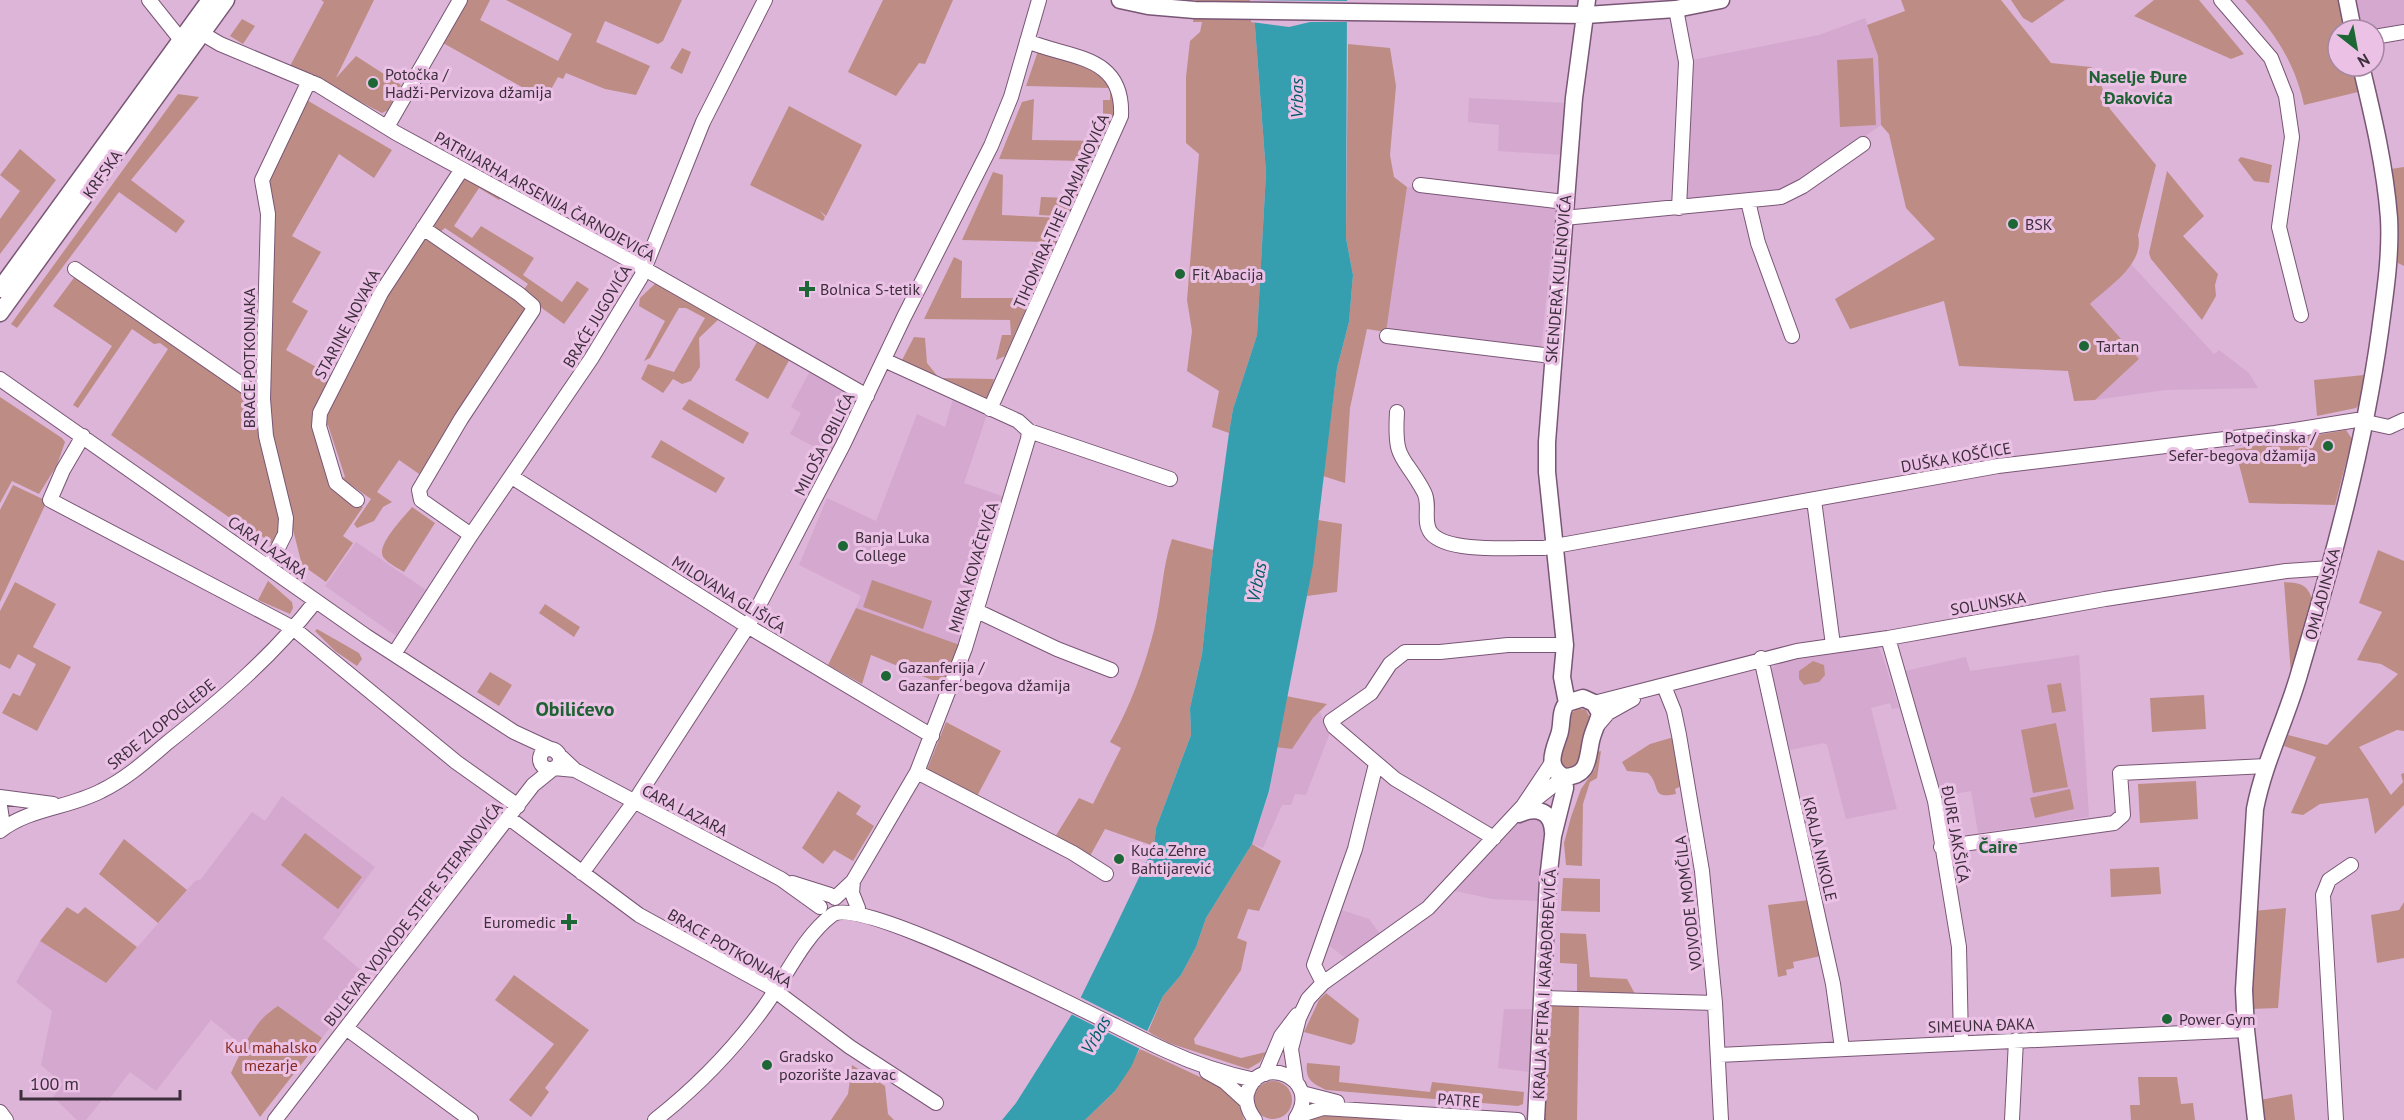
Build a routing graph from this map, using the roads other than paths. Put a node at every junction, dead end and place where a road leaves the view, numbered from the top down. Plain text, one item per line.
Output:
1 (149, 0) edge
2 (210, 0) edge
3 (226, 0) edge
4 (460, 0) edge
5 (765, 0) edge
6 (1039, 0) edge
7 (1120, 0) edge
8 (1721, 0) edge
9 (2221, 0) edge
10 (2347, 0) edge
11 (1586, 7) edge
12 (1676, 9) junction
13 (200, 14) junction
14 (2351, 18) edge
15 (166, 21) junction
16 (2404, 32) edge
17 (203, 34) junction
18 (2386, 35) edge
19 (181, 40) junction
20 (1027, 42) junction
21 (2364, 78) edge
22 (309, 81) junction
23 (387, 127) junction
24 (1863, 144) dead end
25 (462, 169) junction
26 (1420, 185) dead end
27 (1748, 201) junction
28 (1679, 208) junction
29 (1564, 210) junction
30 (423, 228) junction
31 (75, 269) dead end
32 (645, 269) junction
33 (0, 289) edge
34 (0, 313) edge
35 (2301, 315) dead end
36 (1387, 336) dead end
37 (1792, 336) dead end
38 (1552, 356) junction
39 (884, 360) junction
40 (2, 382) edge
41 (867, 396) junction
42 (263, 399) junction
43 (990, 409) junction
44 (1397, 412) dead end
45 (2365, 420) junction
46 (2404, 420) edge
47 (1029, 431) junction
48 (83, 436) junction
49 (512, 477) junction
50 (1170, 479) dead end
51 (357, 500) dead end
52 (1814, 500) junction
53 (471, 535) junction
54 (1555, 545) junction
55 (269, 566) junction
56 (2330, 568) junction
57 (315, 602) junction
58 (977, 611) junction
59 (748, 626) junction
60 (294, 628) junction
61 (1888, 638) junction
62 (1833, 645) junction
63 (1565, 647) junction
64 (394, 654) junction
65 (1761, 658) junction
66 (1111, 669) dead end
67 (1659, 687) junction
68 (1589, 700) junction
69 (1566, 703) junction
70 (1595, 728) junction
71 (514, 732) junction
72 (932, 736) junction
73 (556, 752) junction
74 (540, 760) junction
75 (1553, 761) junction
76 (1376, 764) junction
77 (2267, 766) junction
78 (554, 768) junction
79 (575, 770) junction
80 (1583, 770) junction
81 (917, 772) junction
82 (1564, 777) junction
83 (533, 785) junction
84 (0, 797) edge
85 (634, 802) junction
86 (64, 805) junction
87 (0, 806) edge
88 (518, 806) junction
89 (1519, 814) junction
90 (509, 818) junction
91 (0, 829) edge
92 (1499, 833) junction
93 (1553, 842) junction
94 (1941, 846) junction
95 (2351, 865) dead end
96 (582, 873) junction
97 (1106, 874) dead end
98 (853, 880) junction
99 (830, 904) junction
100 (862, 912) junction
101 (1323, 983) junction
102 (775, 992) junction
103 (1543, 998) junction
104 (1715, 1003) junction
105 (1304, 1006) junction
106 (346, 1028) junction
107 (2246, 1030) junction
108 (2016, 1040) junction
109 (1961, 1042) junction
110 (1842, 1048) junction
111 (1170, 1053) junction
112 (1719, 1055) junction
113 (1260, 1077) junction
114 (1299, 1087) junction
115 (936, 1103) dead end
116 (0, 1112) edge
117 (1398, 1112) junction
118 (1251, 1114) edge
119 (1296, 1118) edge
120 (6, 1120) edge
121 (275, 1120) edge
122 (471, 1120) edge
123 (655, 1120) edge
124 (1518, 1120) edge
125 (1536, 1120) edge
126 (1721, 1120) edge
127 (2012, 1120) edge
128 (2256, 1120) edge
129 (2336, 1120) edge

1 - 15 street
2 - 13 main road, KRFSKA
3 - 17 main road, KRFSKA
4 - 23 street
5 - 32 street, BRAĆE JUGOVIĆA
6 - 20 street, MILOŠA OBILIĆA
7 - 11 main road
8 - 12 main road
9 - 35 street
10 - 14 main road
11 - 12 main road
11 - 29 main road, SKENDERA KULENOVIĆA
12 - 28 street
13 - 15 street
13 - 19 main road, KRFSKA
15 - 19 street
16 - 18 street
17 - 22 street, PATRIJARHA ARSENIJA ČARNOJEVIĆA
17 - 34 main road, KRFSKA
19 - 33 main road, KRFSKA
20 - 39 street, MILOŠA OBILIĆA
20 - 43 street, TIHOMIRA-TIHE DAMJANOVIĆA
21 - 45 main road, OMLADINSKA
22 - 23 street, PATRIJARHA ARSENIJA ČARNOJEVIĆA
22 - 42 street, BRACE POTKONJAKA
23 - 25 street, PATRIJARHA ARSENIJA ČARNOJEVIĆA
24 - 27 street
25 - 30 street, STARINE NOVAKA
25 - 32 street, PATRIJARHA ARSENIJA ČARNOJEVIĆA
26 - 29 street
27 - 28 street
27 - 37 street
28 - 29 street
29 - 38 main road, SKENDERA KULENOVIĆA
30 - 51 street, STARINE NOVAKA
30 - 53 street
31 - 42 street
32 - 41 street, PATRIJARHA ARSENIJA ČARNOJEVIĆA
32 - 49 street, BRAĆE JUGOVIĆA
36 - 38 street
38 - 54 main road, SKENDERA KULENOVIĆA
39 - 41 street, MILOŠA OBILIĆA
39 - 43 street
40 - 48 street, CARA LAZARA
41 - 59 street, MILOŠA OBILIĆA
42 - 55 street, BRACE POTKONJAKA
43 - 47 street
44 - 54 street
45 - 46 street, DUŠKA KOŠČICE
45 - 52 street, DUŠKA KOŠČICE
45 - 56 main road, OMLADINSKA
47 - 50 street
47 - 58 street, MIRKA KOVAČEVIĆA
48 - 55 street, CARA LAZARA
48 - 60 street
49 - 53 street, BRAĆE JUGOVIĆA
49 - 59 street, MILOVANA GLIŠIĆA
52 - 54 street, DUŠKA KOŠČICE
52 - 62 street
53 - 64 street, BRAĆE JUGOVIĆA
54 - 63 main road, SKENDERA KULENOVIĆA
55 - 57 street, CARA LAZARA
56 - 61 street, SOLUNSKA
56 - 77 main road, OMLADINSKA
57 - 60 street, SRĐE ZLOPOGLEĐE
57 - 64 street, CARA LAZARA
58 - 66 street
58 - 72 street, MIRKA KOVAČEVIĆA
59 - 72 street, MILOVANA GLIŠIĆA
59 - 85 street, MILOŠA OBILIĆA
60 - 86 street, SRĐE ZLOPOGLEĐE
60 - 88 street
61 - 62 street, SOLUNSKA
61 - 94 street, ĐURE JAKŠIĆA
62 - 65 street, SOLUNSKA
63 - 68 main road, SKENDERA KULENOVIĆA
63 - 69 main road, SKENDERA KULENOVIĆA
63 - 76 street
64 - 71 street, CARA LAZARA
65 - 67 street, SOLUNSKA
65 - 110 street, KRALJA NIKOLE
67 - 68 street, SOLUNSKA
67 - 70 street, SOLUNSKA
67 - 104 street, VOJVODE MOMČILA
68 - 69 main road
68 - 70 main road, KRALJA PETRA I KARAĐORĐEVIĆA
69 - 75 main road
70 - 80 main road, KRALJA PETRA I KARAĐORĐEVIĆA
71 - 73 street, CARA LAZARA
71 - 74 street, CARA LAZARA
72 - 81 street, MIRKA KOVAČEVIĆA
73 - 74 street
73 - 78 street
73 - 79 street, CARA LAZARA
74 - 78 street, CARA LAZARA
74 - 83 street, BULEVAR VOJVODE STEPE STEPANOVIĆA
75 - 82 main road
75 - 92 street
76 - 92 street
76 - 101 street
77 - 94 street
77 - 107 main road, OMLADINSKA
78 - 79 street, CARA LAZARA
78 - 83 street, BULEVAR VOJVODE STEPE STEPANOVIĆA
79 - 85 street, CARA LAZARA
80 - 82 main road
80 - 93 main road, KRALJA PETRA I KARAĐORĐEVIĆA
81 - 97 street
81 - 98 street, MIRKA KOVAČEVIĆA
82 - 89 street
82 - 93 main road, KRALJA PETRA I KARAĐORĐEVIĆA
83 - 88 street, BULEVAR VOJVODE STEPE STEPANOVIĆA
84 - 86 street
85 - 96 street, MILOŠA OBILIĆA
85 - 99 street, CARA LAZARA
86 - 91 street, SRĐE ZLOPOGLEĐE
87 - 91 street, SRĐE ZLOPOGLEĐE
88 - 90 street, BULEVAR VOJVODE STEPE STEPANOVIĆA
89 - 92 street
89 - 93 main road
90 - 96 street, BRACE POTKONJAKA
90 - 106 street, BULEVAR VOJVODE STEPE STEPANOVIĆA
92 - 101 street
93 - 103 main road, KRALJA PETRA I KARAĐORĐEVIĆA
94 - 109 street, ĐURE JAKŠIĆA
95 - 129 street
96 - 102 street, BRACE POTKONJAKA
98 - 99 street, MIRKA KOVAČEVIĆA
98 - 100 street
99 - 100 street, CARA LAZARA
99 - 102 street, MIRKA KOVAČEVIĆA
100 - 111 street, CARA LAZARA
101 - 105 street
102 - 115 street, BRACE POTKONJAKA
102 - 123 street, MIRKA KOVAČEVIĆA
103 - 104 street
103 - 125 main road, KRALJA PETRA I KARAĐORĐEVIĆA
104 - 112 street, VOJVODE MOMČILA
105 - 113 street
105 - 114 street
106 - 121 street, BULEVAR VOJVODE STEPE STEPANOVIĆA
106 - 122 street
107 - 108 street, SIMEUNA ĐAKA
107 - 128 main road, OMLADINSKA
108 - 109 street, SIMEUNA ĐAKA
108 - 127 street
109 - 110 street, SIMEUNA ĐAKA
110 - 112 street, SIMEUNA ĐAKA
111 - 113 street, PATRE
111 - 118 street
112 - 126 street, VOJVODE MOMČILA
113 - 114 street, PATRE
113 - 118 street
114 - 117 street, PATRE
114 - 119 street, PATRE
116 - 120 street
117 - 119 street, PATRE
117 - 124 street, PATRE

